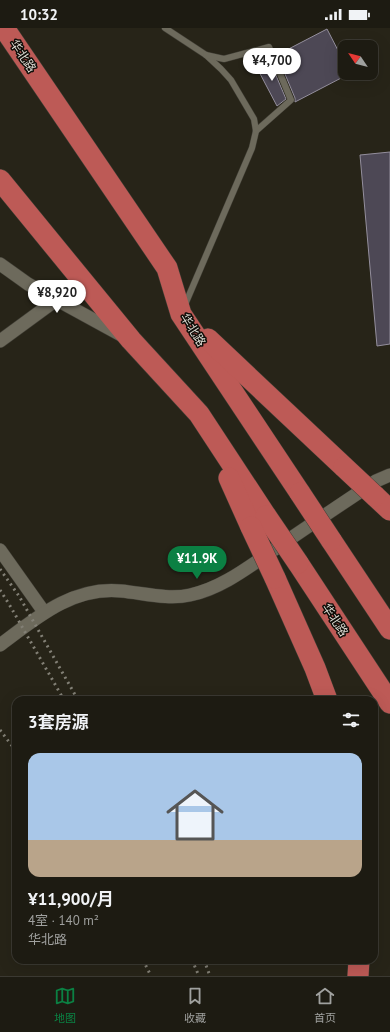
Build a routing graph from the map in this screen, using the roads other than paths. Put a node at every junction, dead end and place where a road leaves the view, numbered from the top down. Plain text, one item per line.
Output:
1 (4, 28) edge
2 (165, 28) edge
3 (206, 55) junction
4 (256, 131) junction
5 (0, 180) edge
6 (0, 264) edge
7 (56, 300) junction
8 (181, 314) junction
9 (130, 340) junction
10 (0, 341) edge
11 (390, 475) edge
12 (383, 503) edge
13 (259, 522) junction
14 (0, 550) edge
15 (44, 612) junction
16 (390, 629) edge
17 (0, 645) edge
18 (326, 696) edge
19 (390, 703) edge
20 (360, 964) edge
21 (358, 976) edge

1 - 8 highway, 华北路
2 - 3 lane
3 - 4 lane
3 - 4 lane
4 - 8 lane
5 - 9 highway, 华北路
6 - 7 street
7 - 9 street
7 - 10 street
8 - 12 highway, bridge
8 - 16 highway, 华北路, bridge
9 - 13 highway, 华北路
11 - 15 street
13 - 18 highway, bridge
13 - 19 highway, 华北路, bridge
14 - 15 street
15 - 17 street
20 - 21 highway

